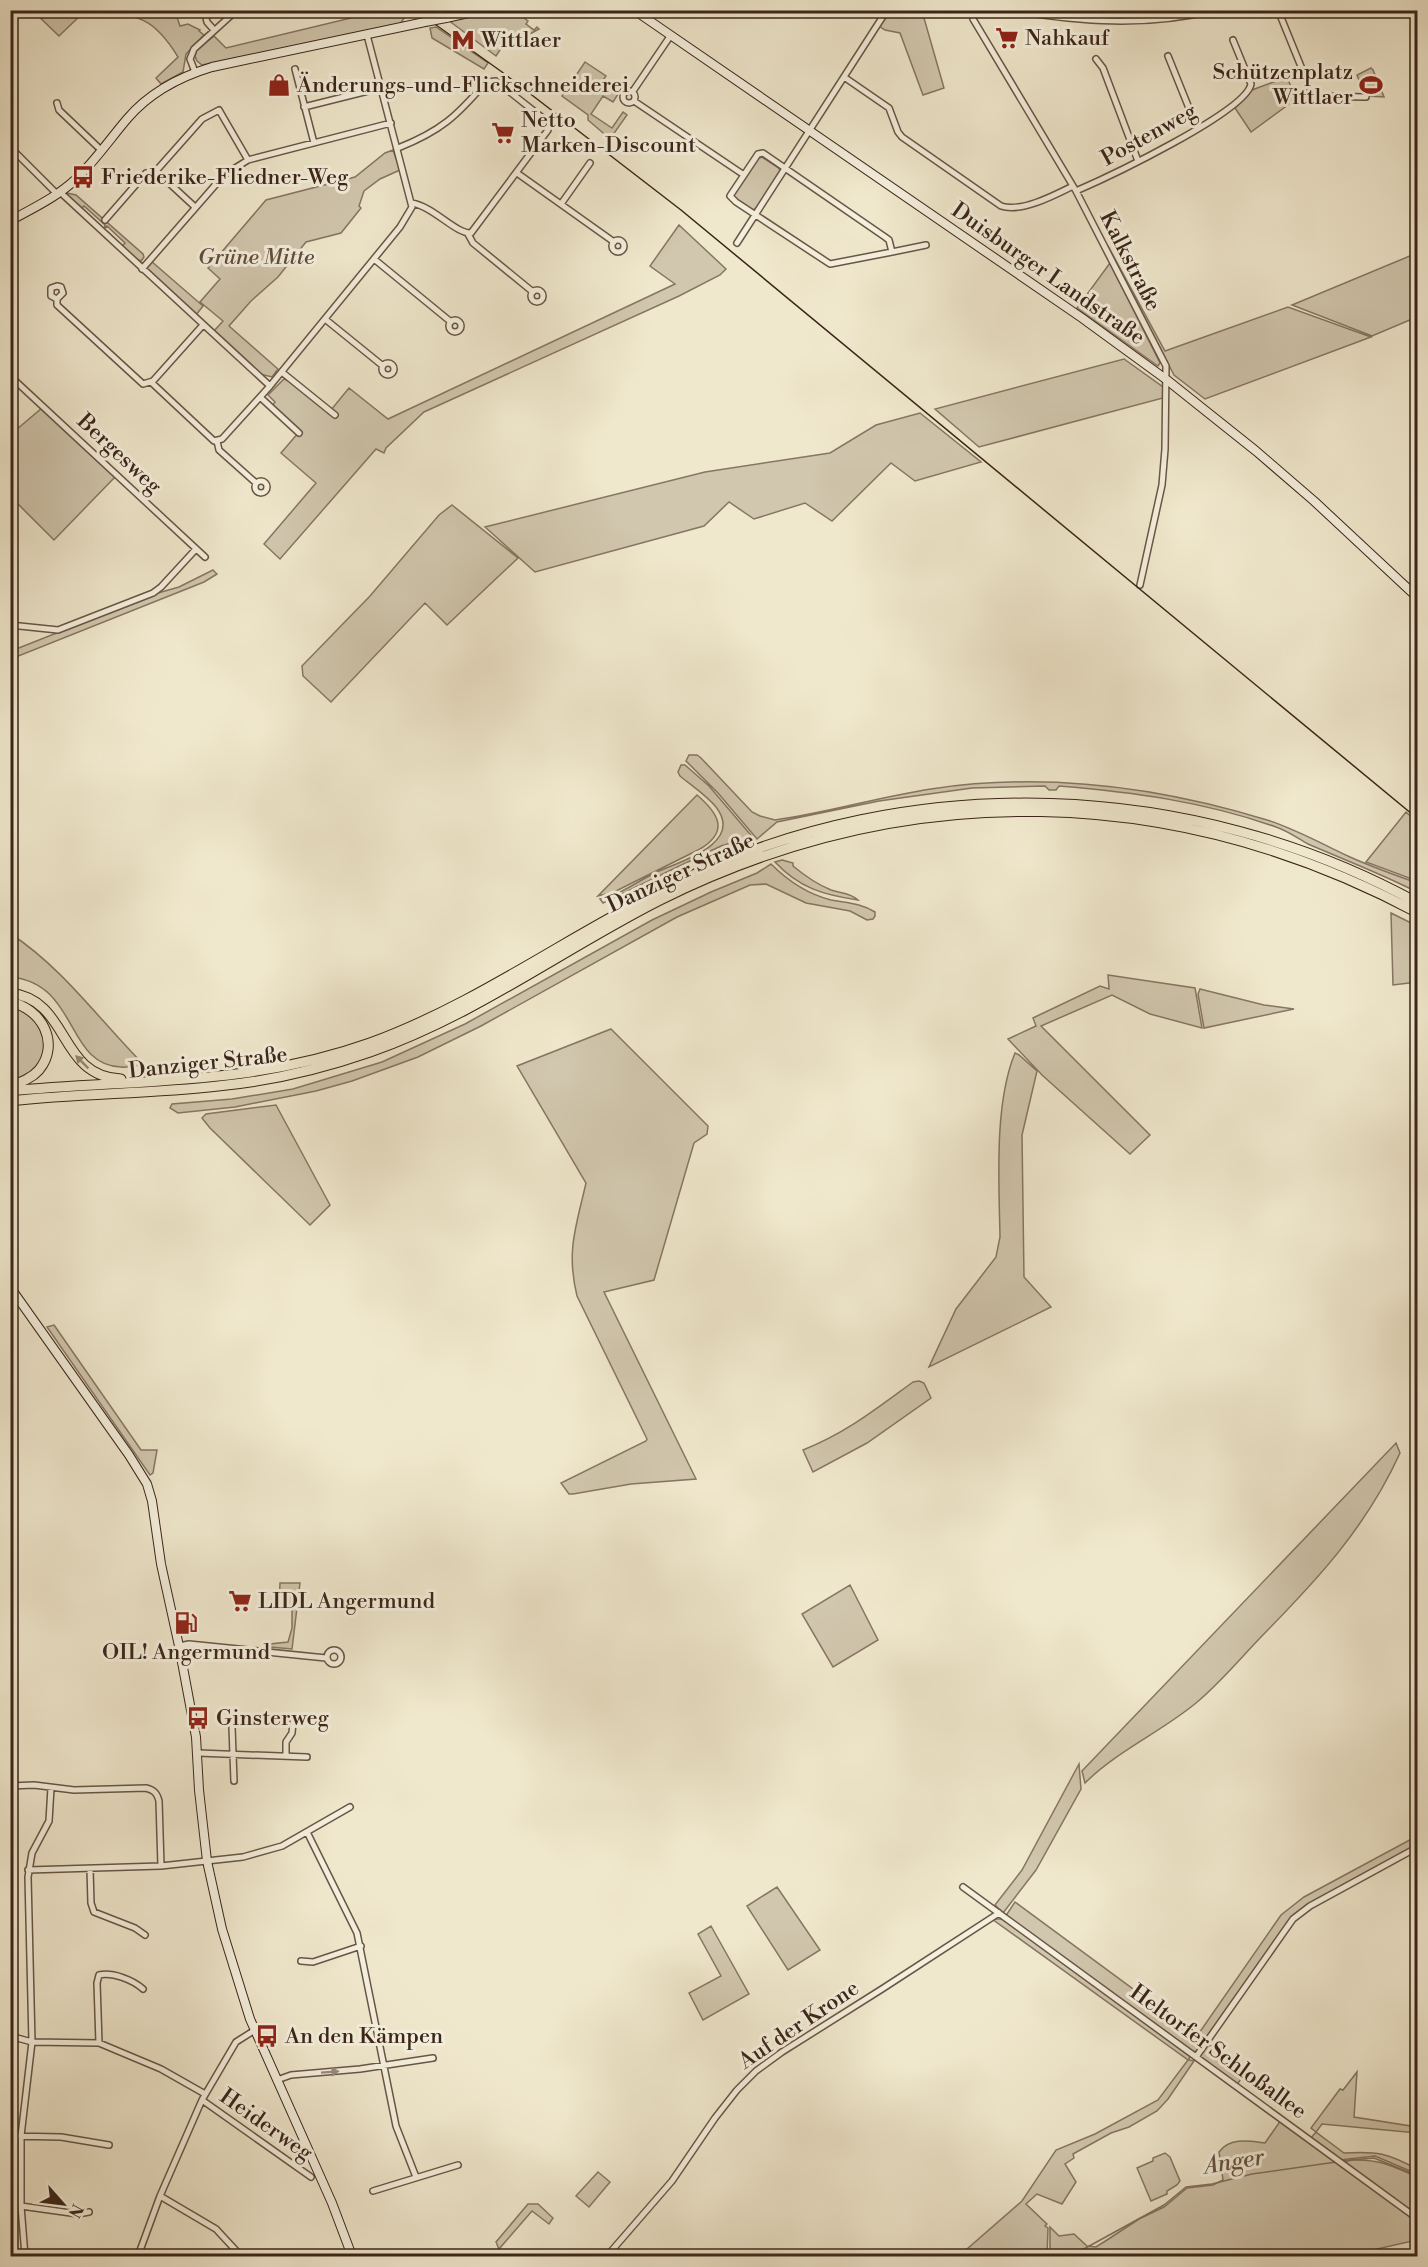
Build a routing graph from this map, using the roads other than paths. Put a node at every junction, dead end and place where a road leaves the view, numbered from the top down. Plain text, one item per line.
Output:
1 (204, 10) edge
2 (237, 10) edge
3 (482, 10) edge
4 (634, 10) edge
5 (887, 10) edge
6 (972, 10) edge
7 (1010, 10) edge
8 (1066, 10) edge
9 (1215, 10) edge
10 (1278, 10) edge
11 (1067, 18) junction
12 (214, 30) junction
13 (368, 35) junction
14 (671, 35) junction
15 (1233, 40) dead end
16 (1168, 56) dead end
17 (1096, 59) dead end
18 (295, 69) dead end
19 (195, 72) junction
20 (844, 77) junction
21 (368, 91) dead end
22 (633, 91) junction
23 (1366, 97) dead end
24 (634, 101) junction
25 (57, 103) dead end
26 (304, 106) junction
27 (391, 123) junction
28 (1197, 128) junction
29 (810, 131) junction
30 (314, 143) junction
31 (10, 147) edge
32 (398, 148) junction
33 (102, 150) junction
34 (248, 160) junction
35 (1138, 161) junction
36 (590, 163) dead end
37 (785, 168) junction
38 (156, 171) junction
39 (517, 173) junction
40 (744, 175) junction
41 (1074, 188) junction
42 (58, 193) junction
43 (412, 204) junction
44 (561, 204) junction
45 (195, 207) junction
46 (755, 214) junction
47 (105, 220) dead end
48 (10, 221) edge
49 (468, 234) junction
50 (614, 242) dead end
51 (737, 243) dead end
52 (926, 245) dead end
53 (892, 252) junction
54 (374, 259) junction
55 (142, 268) junction
56 (533, 292) dead end
57 (57, 299) dead end
58 (325, 319) junction
59 (451, 322) dead end
60 (203, 325) junction
61 (383, 366) dead end
62 (283, 372) junction
63 (10, 376) edge
64 (1167, 380) junction
65 (151, 382) junction
66 (270, 386) junction
67 (260, 397) junction
68 (335, 415) dead end
69 (298, 433) dead end
70 (217, 441) junction
71 (256, 483) dead end
72 (196, 549) junction
73 (205, 557) dead end
74 (1140, 585) dead end
75 (1418, 598) edge
76 (10, 625) edge
77 (1418, 903) edge
78 (1418, 913) edge
79 (10, 993) edge
80 (10, 1002) edge
81 (134, 1083) junction
82 (10, 1086) edge
83 (10, 1091) edge
84 (10, 1101) edge
85 (10, 1281) edge
86 (10, 1287) edge
87 (26, 1309) junction
88 (179, 1646) junction
89 (326, 1658) dead end
90 (292, 1722) dead end
91 (232, 1727) dead end
92 (198, 1753) junction
93 (233, 1754) junction
94 (286, 1756) junction
95 (307, 1757) dead end
96 (234, 1781) dead end
97 (10, 1786) edge
98 (51, 1788) junction
99 (350, 1807) dead end
100 (307, 1832) junction
101 (1418, 1847) edge
102 (207, 1861) junction
103 (161, 1866) junction
104 (90, 1869) junction
105 (28, 1870) junction
106 (963, 1887) dead end
107 (999, 1913) junction
108 (146, 1935) dead end
109 (361, 1946) junction
110 (301, 1961) dead end
111 (143, 1989) dead end
112 (255, 2030) junction
113 (10, 2036) edge
114 (32, 2042) junction
115 (99, 2043) junction
116 (1196, 2057) junction
117 (433, 2058) dead end
118 (383, 2065) junction
119 (277, 2080) junction
120 (203, 2097) junction
121 (10, 2136) edge
122 (21, 2136) junction
123 (109, 2145) dead end
124 (458, 2165) dead end
125 (311, 2176) dead end
126 (416, 2177) junction
127 (373, 2191) dead end
128 (160, 2196) junction
129 (21, 2206) junction
130 (89, 2212) dead end
131 (1418, 2219) edge
132 (24, 2256) edge
133 (138, 2256) edge
134 (241, 2256) edge
135 (352, 2256) edge
136 (607, 2256) edge

1 - 12 street
2 - 12 street
3 - 13 main road, bridge
4 - 14 main road, Duisburger Landstraße
5 - 20 street
6 - 41 street, Kalkstraße
7 - 11 street
8 - 11 street
9 - 11 street
10 - 23 street
12 - 19 street
13 - 19 main road
13 - 27 street
14 - 22 street
14 - 29 main road, Duisburger Landstraße
15 - 28 street, Postenweg
16 - 28 street
17 - 35 street
18 - 26 street
19 - 33 main road
20 - 29 street
20 - 41 street, Postenweg
21 - 26 street
22 - 24 street
22 - 24 street
24 - 40 street
25 - 33 street
26 - 30 street
27 - 30 street
27 - 32 street
28 - 35 street, Postenweg
29 - 37 street
29 - 64 main road, Duisburger Landstraße
30 - 34 street
31 - 42 street
32 - 39 street
32 - 43 street
33 - 42 main road
34 - 38 street
34 - 45 street
35 - 41 street, Postenweg
36 - 44 street
37 - 40 street
37 - 46 street
37 - 53 street
38 - 45 street
38 - 47 street
39 - 44 street
39 - 49 street
40 - 46 street
41 - 64 street, Kalkstraße
42 - 48 main road
42 - 55 street
43 - 49 street
43 - 54 street
44 - 50 street
45 - 55 street
46 - 51 street
46 - 53 street
49 - 56 street
52 - 53 street
54 - 58 street
54 - 59 street
55 - 60 street
57 - 65 street
58 - 61 street
58 - 62 street
60 - 65 street
60 - 66 street
62 - 66 street
62 - 68 street
63 - 72 street, Bergesweg
64 - 74 street, Kalkstraße
64 - 75 main road, Duisburger Landstraße
65 - 70 street
66 - 67 street
67 - 69 street
67 - 70 street
70 - 71 street
72 - 73 street, Bergesweg
72 - 76 street
77 - 81 highway, Danziger Straße
78 - 84 highway, Danziger Straße
81 -> 79 highway
80 - 82 highway
81 - 83 highway, Danziger Straße
85 - 87 main road
86 - 87 main road
87 - 88 main road
88 - 89 street
88 - 92 main road
90 - 94 street
91 - 93 street
92 - 93 street
92 - 102 main road
93 - 94 street
93 - 96 street
94 - 95 street
97 - 98 street
98 - 103 street
98 - 105 street
99 - 100 street
100 - 102 street
100 - 109 street
101 - 116 street
102 - 103 street
102 - 112 main road
103 - 104 street
104 - 105 street
104 - 108 street
105 - 114 street
106 - 107 street, Heltorfer Schloßallee
107 - 116 street, Heltorfer Schloßallee
107 - 136 street, Auf der Krone
109 - 110 street
109 - 118 street
111 - 115 street
112 - 119 main road
112 - 120 street
113 - 114 street, Heiderweg
114 - 115 street, Heiderweg
114 - 122 street
115 - 120 street, Heiderweg
116 - 131 street, Heltorfer Schloßallee
117 - 118 street
119 -> 118 street
118 - 126 street
119 - 135 main road
120 - 125 street, Heiderweg
120 - 128 street
121 - 122 street
122 - 123 street
122 - 129 street
124 - 126 street
126 - 127 street
128 - 133 street
128 - 134 street
129 - 130 street
129 - 132 street

